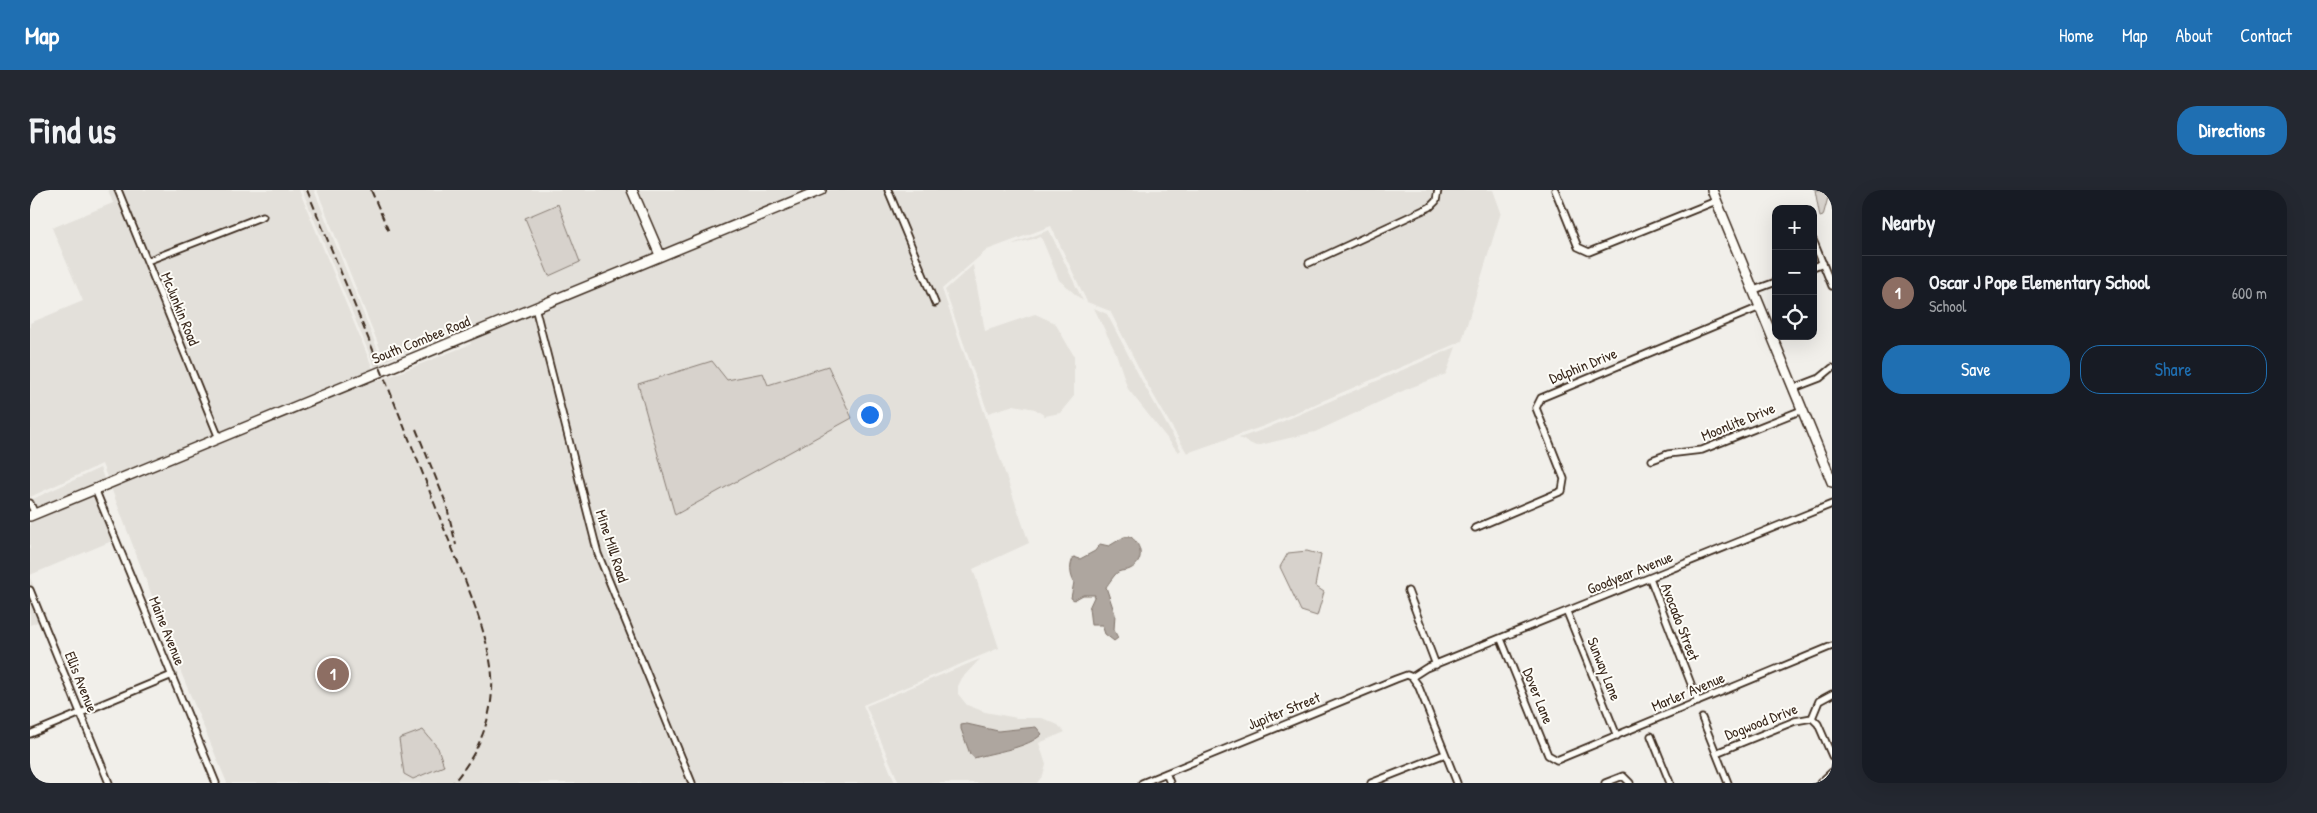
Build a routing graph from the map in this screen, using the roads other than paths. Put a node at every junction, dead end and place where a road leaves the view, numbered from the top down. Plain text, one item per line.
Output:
1 (118, 190) edge
2 (632, 190) edge
3 (821, 190) edge
4 (888, 190) edge
5 (1438, 190) edge
6 (1555, 190) edge
7 (1712, 190) edge
8 (1716, 201) junction
9 (263, 216) dead end
10 (1817, 249) edge
11 (660, 255) junction
12 (147, 261) junction
13 (1309, 263) dead end
14 (1823, 263) junction
15 (1817, 265) edge
16 (1772, 283) edge
17 (1832, 286) edge
18 (1754, 290) junction
19 (935, 303) dead end
20 (536, 307) junction
21 (1760, 307) junction
22 (1832, 368) edge
23 (1794, 388) junction
24 (1802, 410) junction
25 (219, 438) junction
26 (1652, 460) dead end
27 (1832, 482) edge
28 (95, 489) junction
29 (30, 503) edge
30 (1832, 504) edge
31 (32, 515) edge
32 (1475, 528) dead end
33 (1650, 578) junction
34 (30, 590) edge
35 (1408, 590) dead end
36 (1567, 612) junction
37 (1501, 639) junction
38 (1832, 646) edge
39 (1436, 665) junction
40 (172, 675) junction
41 (1412, 677) junction
42 (1832, 694) edge
43 (1698, 702) junction
44 (80, 713) junction
45 (1702, 718) dead end
46 (1812, 718) junction
47 (30, 734) edge
48 (1617, 736) junction
49 (1651, 736) dead end
50 (1716, 753) junction
51 (1445, 754) junction
52 (1832, 756) edge
53 (1555, 759) joint
54 (1832, 772) edge
55 (1166, 773) junction
56 (109, 783) edge
57 (216, 783) edge
58 (692, 783) edge
59 (1142, 783) edge
60 (1170, 783) edge
61 (1371, 783) edge
62 (1457, 783) edge
63 (1605, 783) edge
64 (1630, 783) edge
65 (1670, 783) edge
66 (1728, 783) edge
67 (1820, 783) edge

1 - 12 street, McJunkin Road
2 - 11 main road
3 - 11 main road, South Combee Road
4 - 19 street
5 - 13 street
6 - 8 street
7 - 8 main road
8 - 18 main road
9 - 12 street
10 - 14 street
11 - 20 main road, South Combee Road
12 - 25 street, McJunkin Road
14 - 15 street
14 - 17 street
16 - 18 street
18 - 21 main road
20 - 25 main road, South Combee Road
20 - 58 street, Mine Mill Road
21 - 23 main road
21 - 32 street, Dolphin Drive
22 - 23 street
23 - 24 main road
24 - 26 street, Moonlite Drive
24 - 27 main road
25 - 28 main road, South Combee Road
28 - 31 main road, South Combee Road
28 - 40 street, Maine Avenue
29 - 31 street
30 - 33 street, Goodyear Avenue
33 - 36 street, Goodyear Avenue
33 - 43 street, Avocado Street
34 - 44 street, Ellis Avenue
35 - 39 street
36 - 37 street, Goodyear Avenue
36 - 48 street, Sunway Lane
37 - 39 street, Goodyear Avenue
37 - 53 street, Dover Lane
38 - 43 street, Marler Avenue
39 - 41 street, Jupiter Street
40 - 44 street
40 - 57 street, Maine Avenue
41 - 51 street
41 - 55 street, Jupiter Street
42 - 46 street, Dogwood Drive
43 - 48 street, Marler Avenue
44 - 47 street
44 - 56 street, Ellis Avenue
45 - 50 street
46 - 50 street, Dogwood Drive
46 - 52 street
48 - 53 street, Marler Avenue
49 - 65 street
50 - 66 street
51 - 61 street
51 - 62 street
54 - 67 street
55 - 59 street, Jupiter Street
55 - 60 street
63 - 64 street

